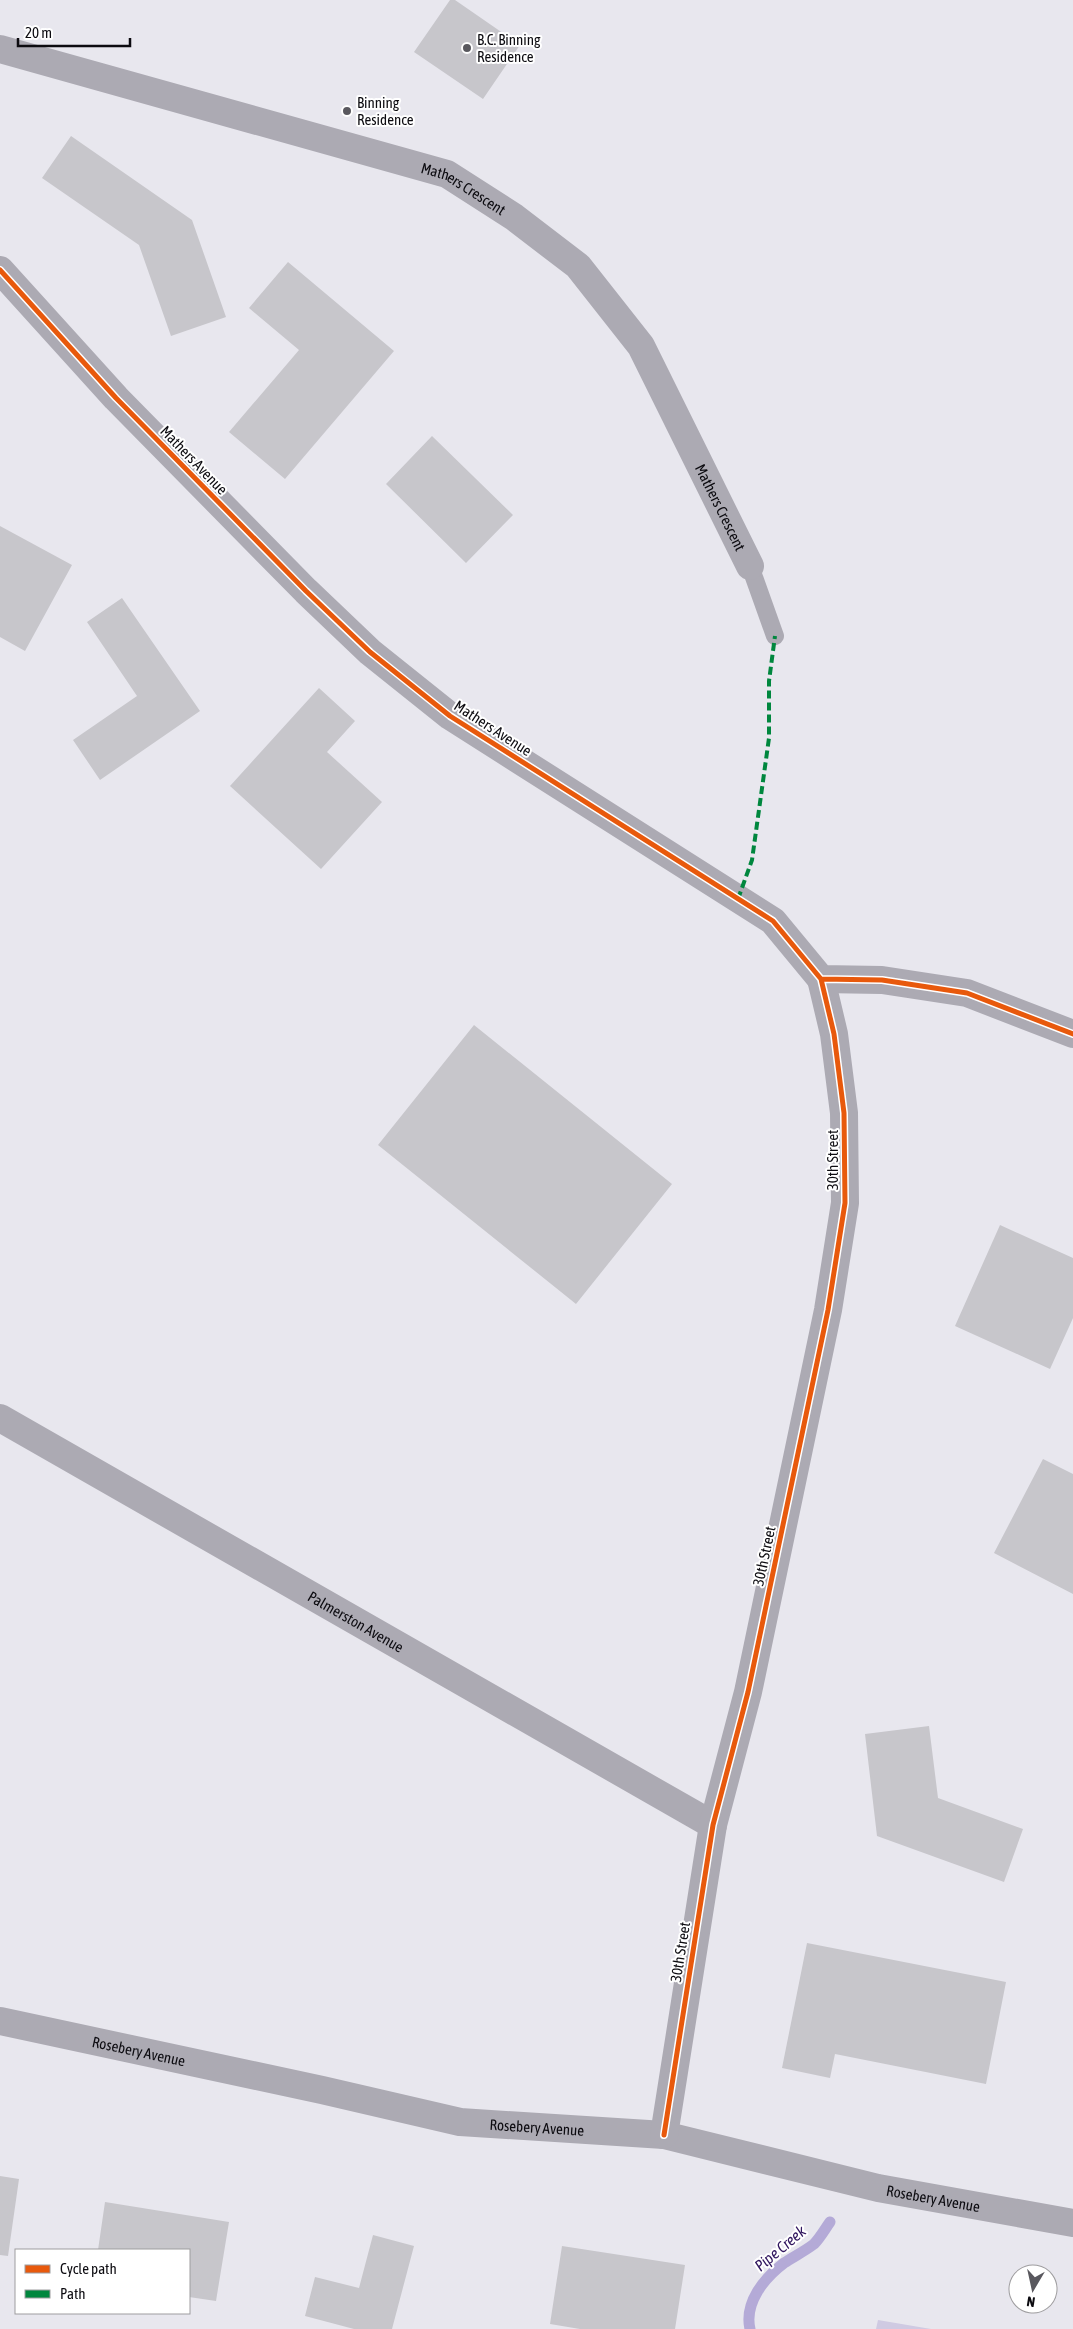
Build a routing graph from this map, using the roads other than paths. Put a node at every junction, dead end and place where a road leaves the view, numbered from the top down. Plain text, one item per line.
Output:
1 (0, 49) edge
2 (0, 270) edge
3 (750, 566) joint
4 (775, 636) dead end
5 (820, 979) junction
6 (1073, 1034) edge
7 (0, 1418) edge
8 (713, 1825) junction
9 (0, 2021) edge
10 (664, 2135) junction
11 (1073, 2224) edge

1 - 3 street, Mathers Crescent
2 - 5 street, Mathers Avenue
3 - 4 lane
5 - 6 street
5 - 8 street, 30th Street
7 - 8 street, Palmerston Avenue
8 - 10 street, 30th Street
9 - 10 street, Rosebery Avenue
10 - 11 street, Rosebery Avenue

